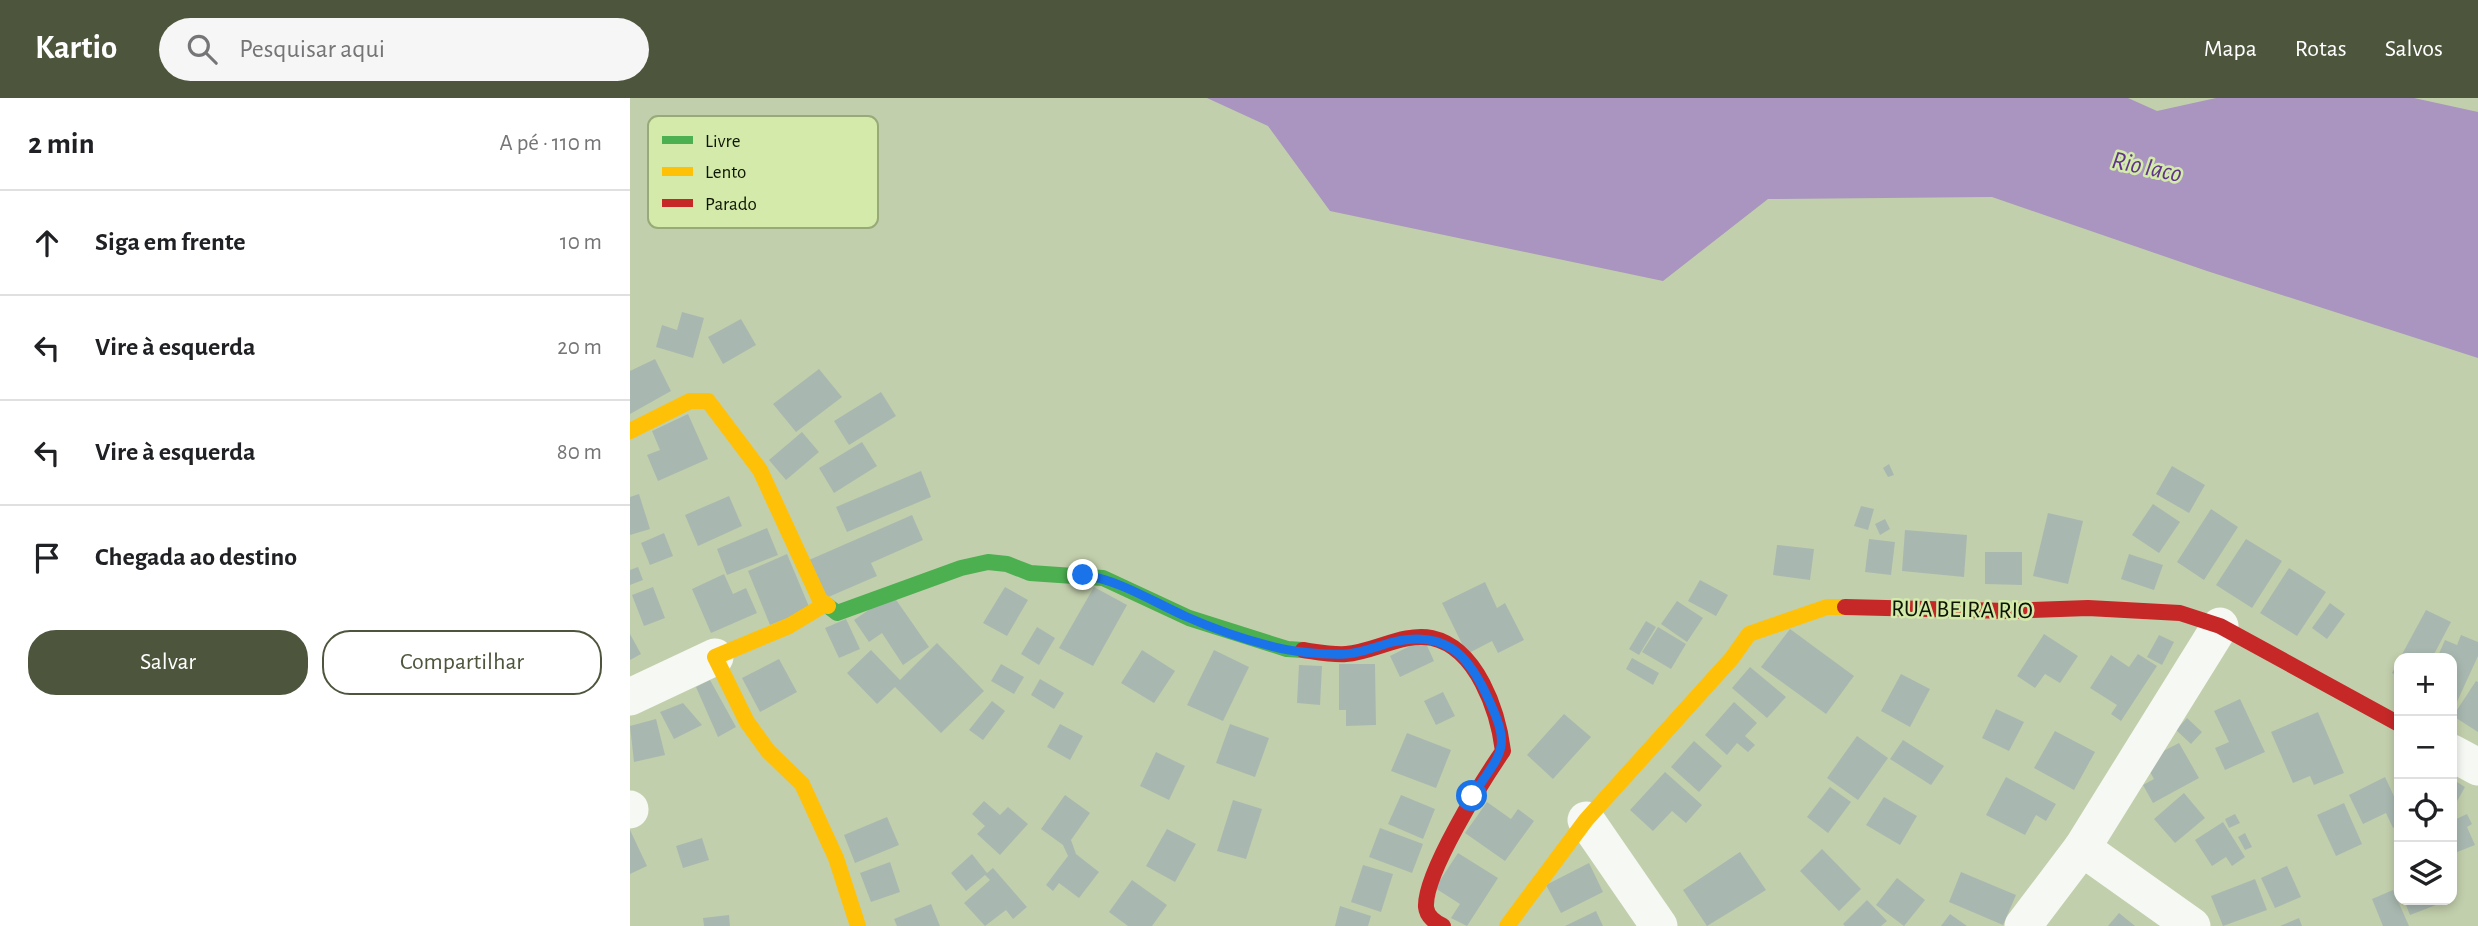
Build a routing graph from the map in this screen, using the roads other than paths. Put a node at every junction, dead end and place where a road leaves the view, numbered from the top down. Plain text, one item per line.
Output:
1 (634, 429) edge
2 (824, 605) junction
3 (2220, 625) junction
4 (715, 657) junction
5 (630, 697) edge
6 (2394, 721) edge
7 (2457, 756) edge
8 (2478, 767) edge
9 (1586, 820) junction
10 (2082, 848) junction
11 (858, 926) edge
12 (1443, 926) edge
13 (1507, 926) edge
14 (1658, 926) edge
15 (2023, 926) edge
16 (2192, 926) edge

1 - 2 street
2 - 4 street
2 - 12 street
3 - 6 street, RUA BEIRA RIO
3 - 9 street, RUA BEIRA RIO
3 - 10 street
4 - 5 street
4 - 11 street
7 - 8 street
9 - 13 street, RUA BEIRA RIO
9 - 14 street
10 - 15 street
10 - 16 street

